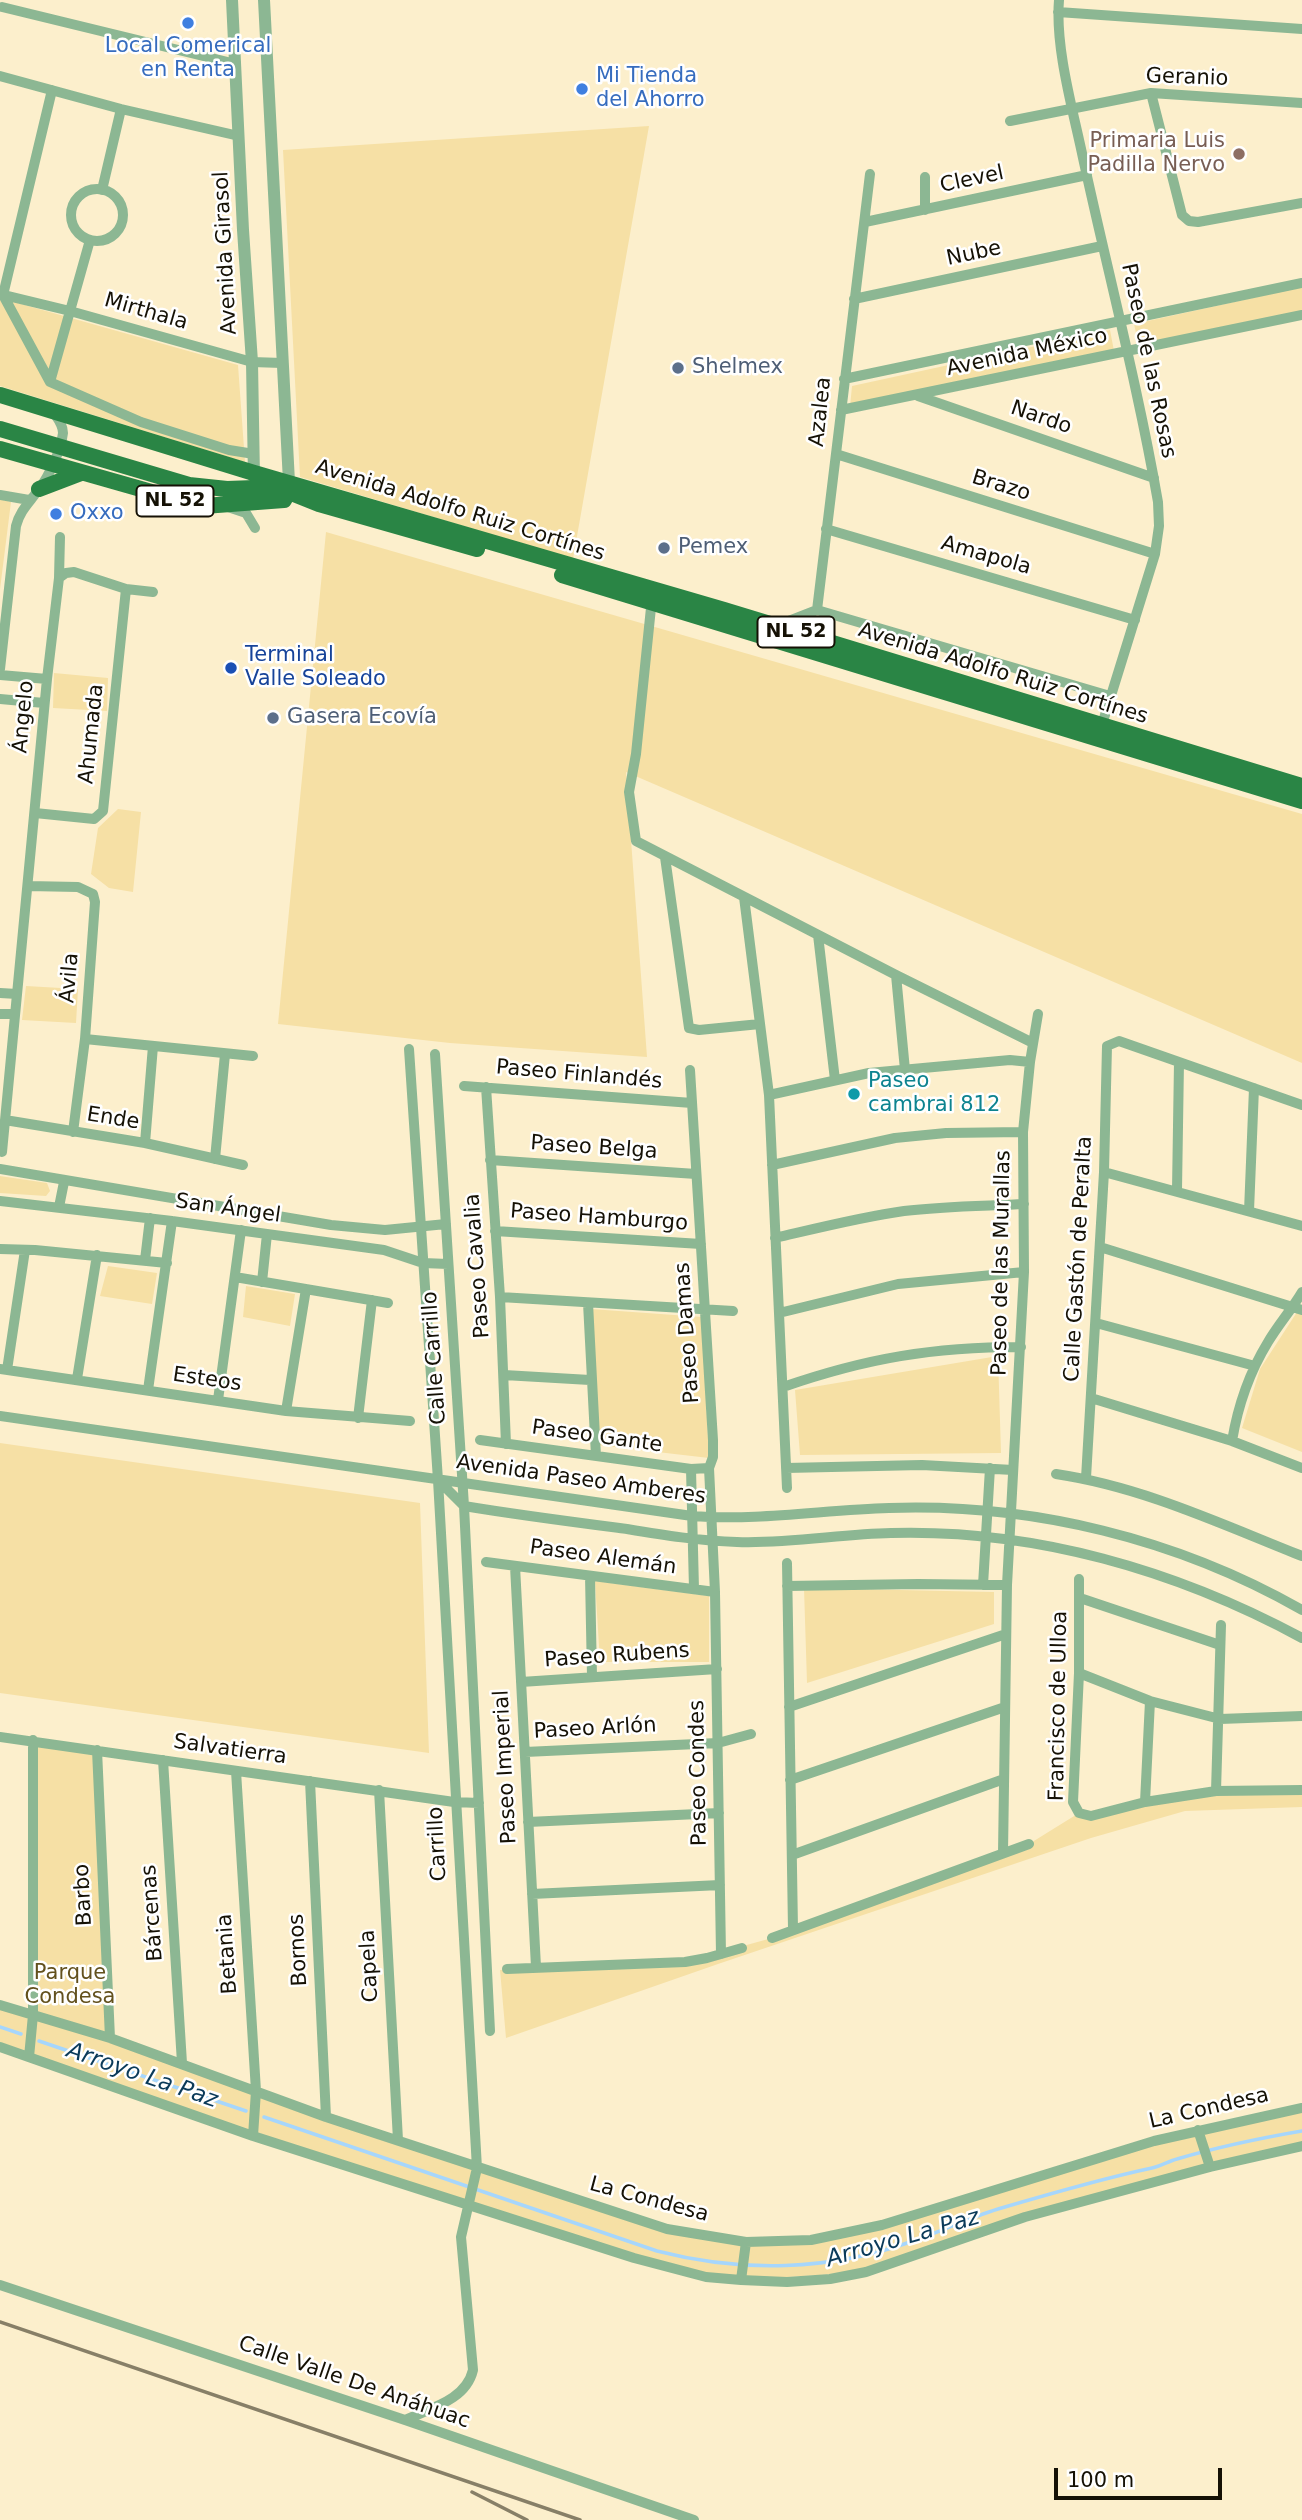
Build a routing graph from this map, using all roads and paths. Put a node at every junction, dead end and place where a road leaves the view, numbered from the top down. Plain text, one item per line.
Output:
1 (232, 0) edge
2 (264, 0) edge
3 (1058, 6) edge
4 (1, 7) edge
5 (1302, 29) edge
6 (236, 64) junction
7 (0, 76) edge
8 (51, 90) junction
9 (1151, 93) junction
10 (1302, 103) edge
11 (121, 109) junction
12 (1073, 109) junction
13 (1010, 121) dead end
14 (239, 136) junction
15 (870, 174) dead end
16 (1087, 176) junction
17 (925, 177) dead end
18 (102, 190) junction
19 (1302, 203) edge
20 (925, 210) junction
21 (865, 222) junction
22 (90, 240) junction
23 (1102, 246) junction
24 (1302, 283) edge
25 (1, 295) edge
26 (854, 299) junction
27 (70, 311) junction
28 (1302, 315) edge
29 (1120, 322) junction
30 (1127, 351) junction
31 (252, 362) junction
32 (282, 363) junction
33 (844, 379) junction
34 (50, 382) junction
35 (917, 395) junction
36 (0, 400) edge
37 (841, 410) junction
38 (57, 418) junction
39 (0, 429) edge
40 (58, 448) junction
41 (0, 449) edge
42 (254, 454) junction
43 (836, 454) junction
44 (51, 465) junction
45 (81, 473) junction
46 (1154, 478) junction
47 (255, 485) junction
48 (285, 490) junction
49 (0, 495) edge
50 (34, 495) junction
51 (215, 505) junction
52 (255, 528) dead end
53 (826, 528) junction
54 (60, 537) dead end
55 (1155, 554) junction
56 (59, 578) junction
57 (126, 590) junction
58 (153, 592) dead end
59 (652, 595) junction
60 (817, 610) junction
61 (1135, 620) junction
62 (775, 626) junction
63 (0, 669) edge
64 (0, 676) edge
65 (47, 679) junction
66 (1110, 696) junction
67 (0, 699) edge
68 (44, 702) junction
69 (1100, 732) junction
70 (1302, 786) edge
71 (1302, 801) edge
72 (35, 813) junction
73 (665, 857) junction
74 (28, 886) junction
75 (744, 897) junction
76 (818, 935) junction
77 (896, 975) junction
78 (0, 993) edge
79 (17, 994) junction
80 (0, 1014) edge
81 (15, 1014) junction
82 (1038, 1014) dead end
83 (760, 1024) junction
84 (85, 1039) junction
85 (1033, 1043) junction
86 (153, 1046) junction
87 (409, 1049) dead end
88 (225, 1054) junction
89 (435, 1054) dead end
90 (253, 1056) dead end
91 (1030, 1062) junction
92 (1179, 1062) junction
93 (690, 1070) dead end
94 (905, 1070) junction
95 (835, 1080) junction
96 (464, 1086) dead end
97 (486, 1087) junction
98 (1254, 1088) junction
99 (769, 1095) junction
100 (692, 1103) junction
101 (1302, 1105) edge
102 (5, 1120) junction
103 (73, 1132) junction
104 (1023, 1132) junction
105 (145, 1143) junction
106 (2, 1152) dead end
107 (215, 1159) junction
108 (490, 1160) junction
109 (243, 1165) dead end
110 (772, 1165) junction
111 (0, 1169) edge
112 (1104, 1172) junction
113 (696, 1174) junction
114 (64, 1182) junction
115 (1177, 1190) junction
116 (0, 1201) edge
117 (1024, 1205) junction
118 (59, 1208) junction
119 (1249, 1211) junction
120 (150, 1218) junction
121 (172, 1221) junction
122 (446, 1224) junction
123 (331, 1225) junction
124 (421, 1225) junction
125 (1302, 1226) edge
126 (241, 1230) junction
127 (495, 1231) junction
128 (267, 1234) junction
129 (775, 1238) junction
130 (329, 1243) junction
131 (701, 1244) junction
132 (1100, 1247) junction
133 (0, 1249) edge
134 (25, 1250) junction
135 (97, 1255) junction
136 (145, 1260) junction
137 (167, 1263) junction
138 (423, 1264) junction
139 (448, 1264) junction
140 (1024, 1272) junction
141 (235, 1277) junction
142 (262, 1282) junction
143 (306, 1289) junction
144 (1302, 1292) edge
145 (500, 1297) junction
146 (372, 1300) junction
147 (388, 1303) dead end
148 (588, 1303) junction
149 (1298, 1308) edge
150 (706, 1310) junction
151 (733, 1311) dead end
152 (779, 1313) junction
153 (1096, 1323) junction
154 (1021, 1347) junction
155 (1255, 1366) junction
156 (4, 1369) edge
157 (504, 1375) junction
158 (77, 1378) junction
159 (590, 1380) junction
160 (783, 1387) junction
161 (148, 1390) junction
162 (1091, 1398) junction
163 (218, 1400) junction
164 (286, 1411) junction
165 (0, 1416) edge
166 (358, 1418) junction
167 (410, 1421) dead end
168 (480, 1440) dead end
169 (1232, 1441) junction
170 (506, 1444) junction
171 (596, 1456) junction
172 (709, 1468) junction
173 (786, 1468) junction
174 (990, 1468) junction
175 (1302, 1468) edge
176 (691, 1469) junction
177 (1013, 1470) junction
178 (1056, 1474) dead end
179 (1086, 1478) junction
180 (438, 1480) junction
181 (462, 1483) junction
182 (787, 1488) dead end
183 (464, 1506) junction
184 (987, 1511) junction
185 (1011, 1513) junction
186 (692, 1516) junction
187 (712, 1518) junction
188 (986, 1536) junction
189 (1009, 1538) junction
190 (692, 1539) junction
191 (713, 1541) junction
192 (1302, 1556) edge
193 (486, 1562) dead end
194 (787, 1563) dead end
195 (515, 1566) junction
196 (590, 1576) junction
197 (1079, 1579) dead end
198 (983, 1585) junction
199 (787, 1586) junction
200 (1007, 1586) junction
201 (694, 1589) junction
202 (715, 1592) junction
203 (1080, 1598) junction
204 (1302, 1610) edge
205 (1221, 1625) dead end
206 (1006, 1634) junction
207 (1302, 1638) edge
208 (1220, 1645) junction
209 (716, 1669) junction
210 (1079, 1673) junction
211 (592, 1677) junction
212 (521, 1682) junction
213 (1150, 1701) junction
214 (789, 1707) junction
215 (1005, 1707) junction
216 (1302, 1716) edge
217 (1220, 1719) junction
218 (751, 1734) dead end
219 (0, 1737) edge
220 (33, 1740) junction
221 (718, 1742) junction
222 (96, 1750) junction
223 (524, 1752) junction
224 (163, 1760) junction
225 (236, 1771) junction
226 (1004, 1779) junction
227 (790, 1780) junction
228 (310, 1781) junction
229 (379, 1790) junction
230 (1302, 1790) edge
231 (1216, 1791) junction
232 (454, 1802) junction
233 (1145, 1802) junction
234 (478, 1803) junction
235 (719, 1813) junction
236 (528, 1822) junction
237 (1029, 1844) dead end
238 (1003, 1853) junction
239 (792, 1855) junction
240 (720, 1885) junction
241 (532, 1894) junction
242 (793, 1929) junction
243 (772, 1938) dead end
244 (742, 1948) dead end
245 (721, 1954) junction
246 (536, 1967) junction
247 (507, 1969) dead end
248 (0, 2005) edge
249 (33, 2015) junction
250 (491, 2031) dead end
251 (110, 2038) junction
252 (0, 2047) edge
253 (29, 2057) junction
254 (182, 2063) junction
255 (256, 2091) junction
256 (1302, 2108) edge
257 (326, 2117) junction
258 (1200, 2133) junction
259 (253, 2136) junction
260 (398, 2140) junction
261 (1302, 2146) edge
262 (1209, 2163) junction
263 (476, 2171) junction
264 (469, 2202) junction
265 (745, 2245) junction
266 (742, 2276) junction
267 (0, 2285) edge
268 (405, 2420) junction
269 (694, 2520) edge

1 - 6 street, Avenida Girasol
2 - 32 street
3 - 5 street
3 - 12 street, Paseo de las Rosas
4 - 6 street
6 - 14 street, Avenida Girasol
7 - 8 street
8 - 11 street
8 - 25 street
9 - 10 street, Geranio
9 - 12 street, Geranio
9 - 19 street
11 - 14 street
11 - 18 street
12 - 13 street, Geranio
12 - 16 street, Paseo de las Rosas
14 - 31 street, Avenida Girasol
15 - 21 street, Azalea
16 - 20 street, Clevel
16 - 23 street, Paseo de las Rosas
17 - 20 street
18 - 22 street
18 - 22 street
20 - 21 street, Clevel
21 - 26 street, Azalea
22 - 27 street
23 - 26 street, Nube
23 - 29 street, Paseo de las Rosas
24 - 29 street, Avenida México
25 - 27 street, Mirthala
25 - 34 street
26 - 33 street, Azalea
27 - 31 street, Mirthala
27 - 34 street
28 - 30 street, Avenida México
29 - 30 street, Paseo de las Rosas
29 - 33 street, Avenida México
30 - 35 street, Avenida México
30 - 46 street, Paseo de las Rosas
31 - 32 street, Mirthala
31 - 42 street, Avenida Girasol
32 - 48 street
33 - 37 street, Azalea
34 - 42 street
35 - 37 street, Avenida México
35 - 46 street, Nardo
36 - 38 main road, Avenida Adolfo Ruiz Cortínes / NL 52
37 - 43 street, Azalea
38 - 40 street
38 - 47 main road, Avenida Adolfo Ruiz Cortínes / NL 52
39 - 40 main road
40 - 44 street
40 - 47 main road
41 - 44 main road, Avenida Adolfo Ruiz Cortínes / NL 52
42 - 47 street, Avenida Girasol
43 - 53 street, Azalea
43 - 55 street, Brazo
44 - 45 main road, Avenida Adolfo Ruiz Cortínes / NL 52
44 - 50 street
45 - 50 main road
45 - 51 main road, Avenida Adolfo Ruiz Cortínes / NL 52
46 - 55 street, Paseo de las Rosas
47 - 48 main road, Avenida Adolfo Ruiz Cortínes / NL 52
47 - 48 main road, Avenida Adolfo Ruiz Cortínes / NL 52
47 - 51 main road, Avenida Adolfo Ruiz Cortínes / NL 52
48 - 59 main road
48 - 59 main road, Avenida Adolfo Ruiz Cortínes / NL 52
49 - 50 street
50 - 63 street
51 - 52 street
53 - 60 street, Azalea
53 - 61 street, Amapola
54 - 56 street, Ángelo
55 - 61 street, Paseo de las Rosas
56 - 57 street
56 - 65 street, Ángelo
57 - 58 street
57 - 72 street, Ahumada
59 - 62 main road, Avenida Adolfo Ruiz Cortínes / NL 52
59 - 69 main road
59 - 73 street
60 - 62 street
60 - 66 street
61 - 66 street, Paseo de las Rosas
62 - 69 main road, Avenida Adolfo Ruiz Cortínes / NL 52
64 - 65 street
65 - 68 street, Ángelo
66 - 69 street, Paseo de las Rosas
67 - 68 street
68 - 72 street, Ángelo
69 - 70 main road, Avenida Adolfo Ruiz Cortínes / NL 52
69 - 71 main road
72 - 74 street, Ángelo
73 - 75 street
73 - 83 street
74 - 79 street, Ángelo
74 - 84 street, Ávila
75 - 76 street
75 - 83 street
76 - 77 street
76 - 95 street
77 - 85 street
77 - 94 street
78 - 79 street
79 - 81 street, Ángelo
80 - 81 street
81 - 102 street, Ángelo
82 - 85 street, Paseo de las Murallas
83 - 99 street
84 - 86 street
84 - 103 street, Ávila
85 - 91 street, Paseo de las Murallas
86 - 88 street
86 - 105 street
87 - 124 street, Calle Carrillo
88 - 90 street
88 - 107 street
89 - 122 street, Calle Carrillo
91 - 94 street
91 - 104 street, Paseo de las Murallas
92 - 98 street
92 - 112 street, Calle Gastón de Peralta
92 - 115 street
93 - 100 street, Paseo Damas
94 - 95 street
95 - 99 street
96 - 97 street, Paseo Finlandés
97 - 100 street, Paseo Finlandés
97 - 108 street, Paseo Cavalia
98 - 101 street
98 - 119 street
99 - 110 street
100 - 113 street, Paseo Damas
102 - 103 street, Ende
102 - 106 street, Ángelo
103 - 105 street, Ende
104 - 110 street
104 - 117 street, Paseo de las Murallas
105 - 107 street, Ende
107 - 109 street, Ende
108 - 113 street, Paseo Belga
108 - 127 street, Paseo Cavalia
110 - 129 street
111 - 114 street, San Ángel
112 - 115 street
112 - 132 street, Calle Gastón de Peralta
113 - 131 street, Paseo Damas
114 - 118 street
114 - 123 street, San Ángel
115 - 119 street
116 - 118 street, San Ángel
117 - 129 street
117 - 140 street, Paseo de las Murallas
118 - 120 street, San Ángel
119 - 125 street
120 - 121 street, San Ángel
120 - 136 street
121 - 126 street, San Ángel
121 - 137 street
122 - 124 street, San Ángel
122 - 139 street, Calle Carrillo
123 - 124 street, San Ángel
123 - 130 street
124 - 138 street, Calle Carrillo
126 - 128 street, San Ángel
126 - 141 street
127 - 131 street, Paseo Hamburgo
127 - 145 street, Paseo Cavalia
128 - 130 street, San Ángel
128 - 142 street
129 - 152 street
130 - 138 street, San Ángel
131 - 150 street, Paseo Damas
132 - 149 street
132 - 153 street, Calle Gastón de Peralta
133 - 134 street
134 - 135 street
134 - 156 street
135 - 136 street
135 - 158 street
136 - 137 street
137 - 161 street
138 - 139 street, San Ángel
138 - 180 street, Calle Carrillo
139 - 181 street, Calle Carrillo
140 - 152 street
140 - 154 street, Paseo de las Murallas
141 - 142 street
141 - 163 street
142 - 143 street
143 - 146 street
143 - 164 street
144 - 149 street
145 - 148 street
145 - 157 street, Paseo Cavalia
146 - 147 street
146 - 166 street
148 - 150 street
148 - 159 street
149 - 155 street
150 - 151 street
150 - 172 street, Paseo Damas
152 - 160 street
153 - 155 street
153 - 162 street, Calle Gastón de Peralta
154 - 160 street
154 - 177 street, Paseo de las Murallas
155 - 169 street
156 - 158 street, Esteos
157 - 159 street
157 - 170 street, Paseo Cavalia
158 - 161 street, Esteos
159 - 171 street
160 - 173 street
161 - 163 street, Esteos
162 - 169 street
162 - 179 street, Calle Gastón de Peralta
163 - 164 street, Esteos
164 - 166 street, Esteos
165 - 180 street
166 - 167 street, Esteos
168 - 170 street, Paseo Gante
169 - 175 street
170 - 171 street, Paseo Gante
171 - 176 street, Paseo Gante
172 - 176 street, Paseo Gante
172 - 187 street, Paseo Damas
173 - 174 street
173 - 182 street
174 - 177 street
174 - 184 street
176 - 186 street
177 - 185 street, Paseo de las Murallas
178 - 179 street
179 - 192 street
180 - 181 street, Avenida Paseo Amberes
180 - 183 street, Avenida Paseo Amberes
180 - 232 street, Carrillo
181 - 183 street, Calle Carrillo
181 - 186 street, Avenida Paseo Amberes
183 - 190 street, Avenida Paseo Amberes
183 - 234 street, Calle Carrillo
184 - 185 street, Avenida Paseo Amberes
184 - 187 street, Avenida Paseo Amberes
184 - 188 street
185 - 189 street, Paseo de las Murallas
185 - 204 street, Avenida Paseo Amberes
186 - 187 street, Avenida Paseo Amberes
186 - 190 street
187 - 191 street, Paseo Damas
188 - 189 street, Avenida Paseo Amberes
188 - 191 street, Avenida Paseo Amberes
188 - 198 street
189 - 200 street, Paseo de las Murallas
189 - 207 street, Avenida Paseo Amberes
190 - 191 street, Avenida Paseo Amberes
190 - 201 street
191 - 202 street, Paseo Damas
193 - 195 street, Paseo Alemán
194 - 199 street
195 - 196 street, Paseo Alemán
195 - 212 street, Paseo Imperial
196 - 201 street, Paseo Alemán
196 - 211 street
197 - 203 street, Francisco de Ulloa
198 - 199 street
198 - 200 street
199 - 214 street
200 - 206 street, Paseo de las Murallas
201 - 202 street, Paseo Alemán
202 - 209 street, Paseo Condes
203 - 208 street
203 - 210 street, Francisco de Ulloa
205 - 208 street
206 - 214 street
206 - 215 street, Paseo de las Murallas
208 - 217 street
209 - 211 street, Paseo Rubens
209 - 221 street, Paseo Condes
210 - 213 street
210 - 233 street, Francisco de Ulloa
211 - 212 street, Paseo Rubens
212 - 223 street, Paseo Imperial
213 - 217 street
213 - 233 street
214 - 227 street
215 - 226 street, Paseo de las Murallas
215 - 227 street
216 - 217 street
217 - 231 street
218 - 221 street, Paseo Arlón
219 - 220 street, Salvatierra
220 - 222 street, Salvatierra
220 - 249 street
221 - 223 street, Paseo Arlón
221 - 235 street, Paseo Condes
222 - 224 street, Salvatierra
222 - 251 street, Barbo
223 - 236 street, Paseo Imperial
224 - 225 street, Salvatierra
224 - 254 street, Bárcenas
225 - 228 street, Salvatierra
225 - 255 street, Betania
226 - 238 street, Paseo de las Murallas
226 - 239 street
227 - 239 street
228 - 229 street, Salvatierra
228 - 257 street, Bornos
229 - 232 street, Salvatierra
229 - 260 street, Capela
230 - 231 street
231 - 233 street
232 - 234 street
232 - 263 street, Carrillo
234 - 250 street, Calle Carrillo
235 - 236 street
235 - 240 street, Paseo Condes
236 - 241 street, Paseo Imperial
237 - 238 street
238 - 242 street
239 - 242 street
240 - 241 street
240 - 245 street, Paseo Condes
241 - 246 street, Paseo Imperial
242 - 243 street
244 - 245 street
245 - 246 street
246 - 247 street
248 - 249 street, La Condesa
249 - 251 street, La Condesa
249 - 253 street
251 - 254 street, La Condesa
252 - 253 street
253 - 259 street
254 - 255 street, La Condesa
255 - 257 street, La Condesa
255 - 259 street, Betania
256 - 258 street, La Condesa
257 - 260 street, La Condesa
258 - 262 street
258 - 265 street, La Condesa
259 - 264 street
260 - 263 street, La Condesa
261 - 262 street
262 - 266 street
263 - 264 street, Carrillo
263 - 265 street, La Condesa
264 - 266 street
264 - 268 street, Carrillo
265 - 266 street
267 - 268 street, Calle Valle De Anáhuac
268 - 269 street, Calle Valle De Anáhuac

